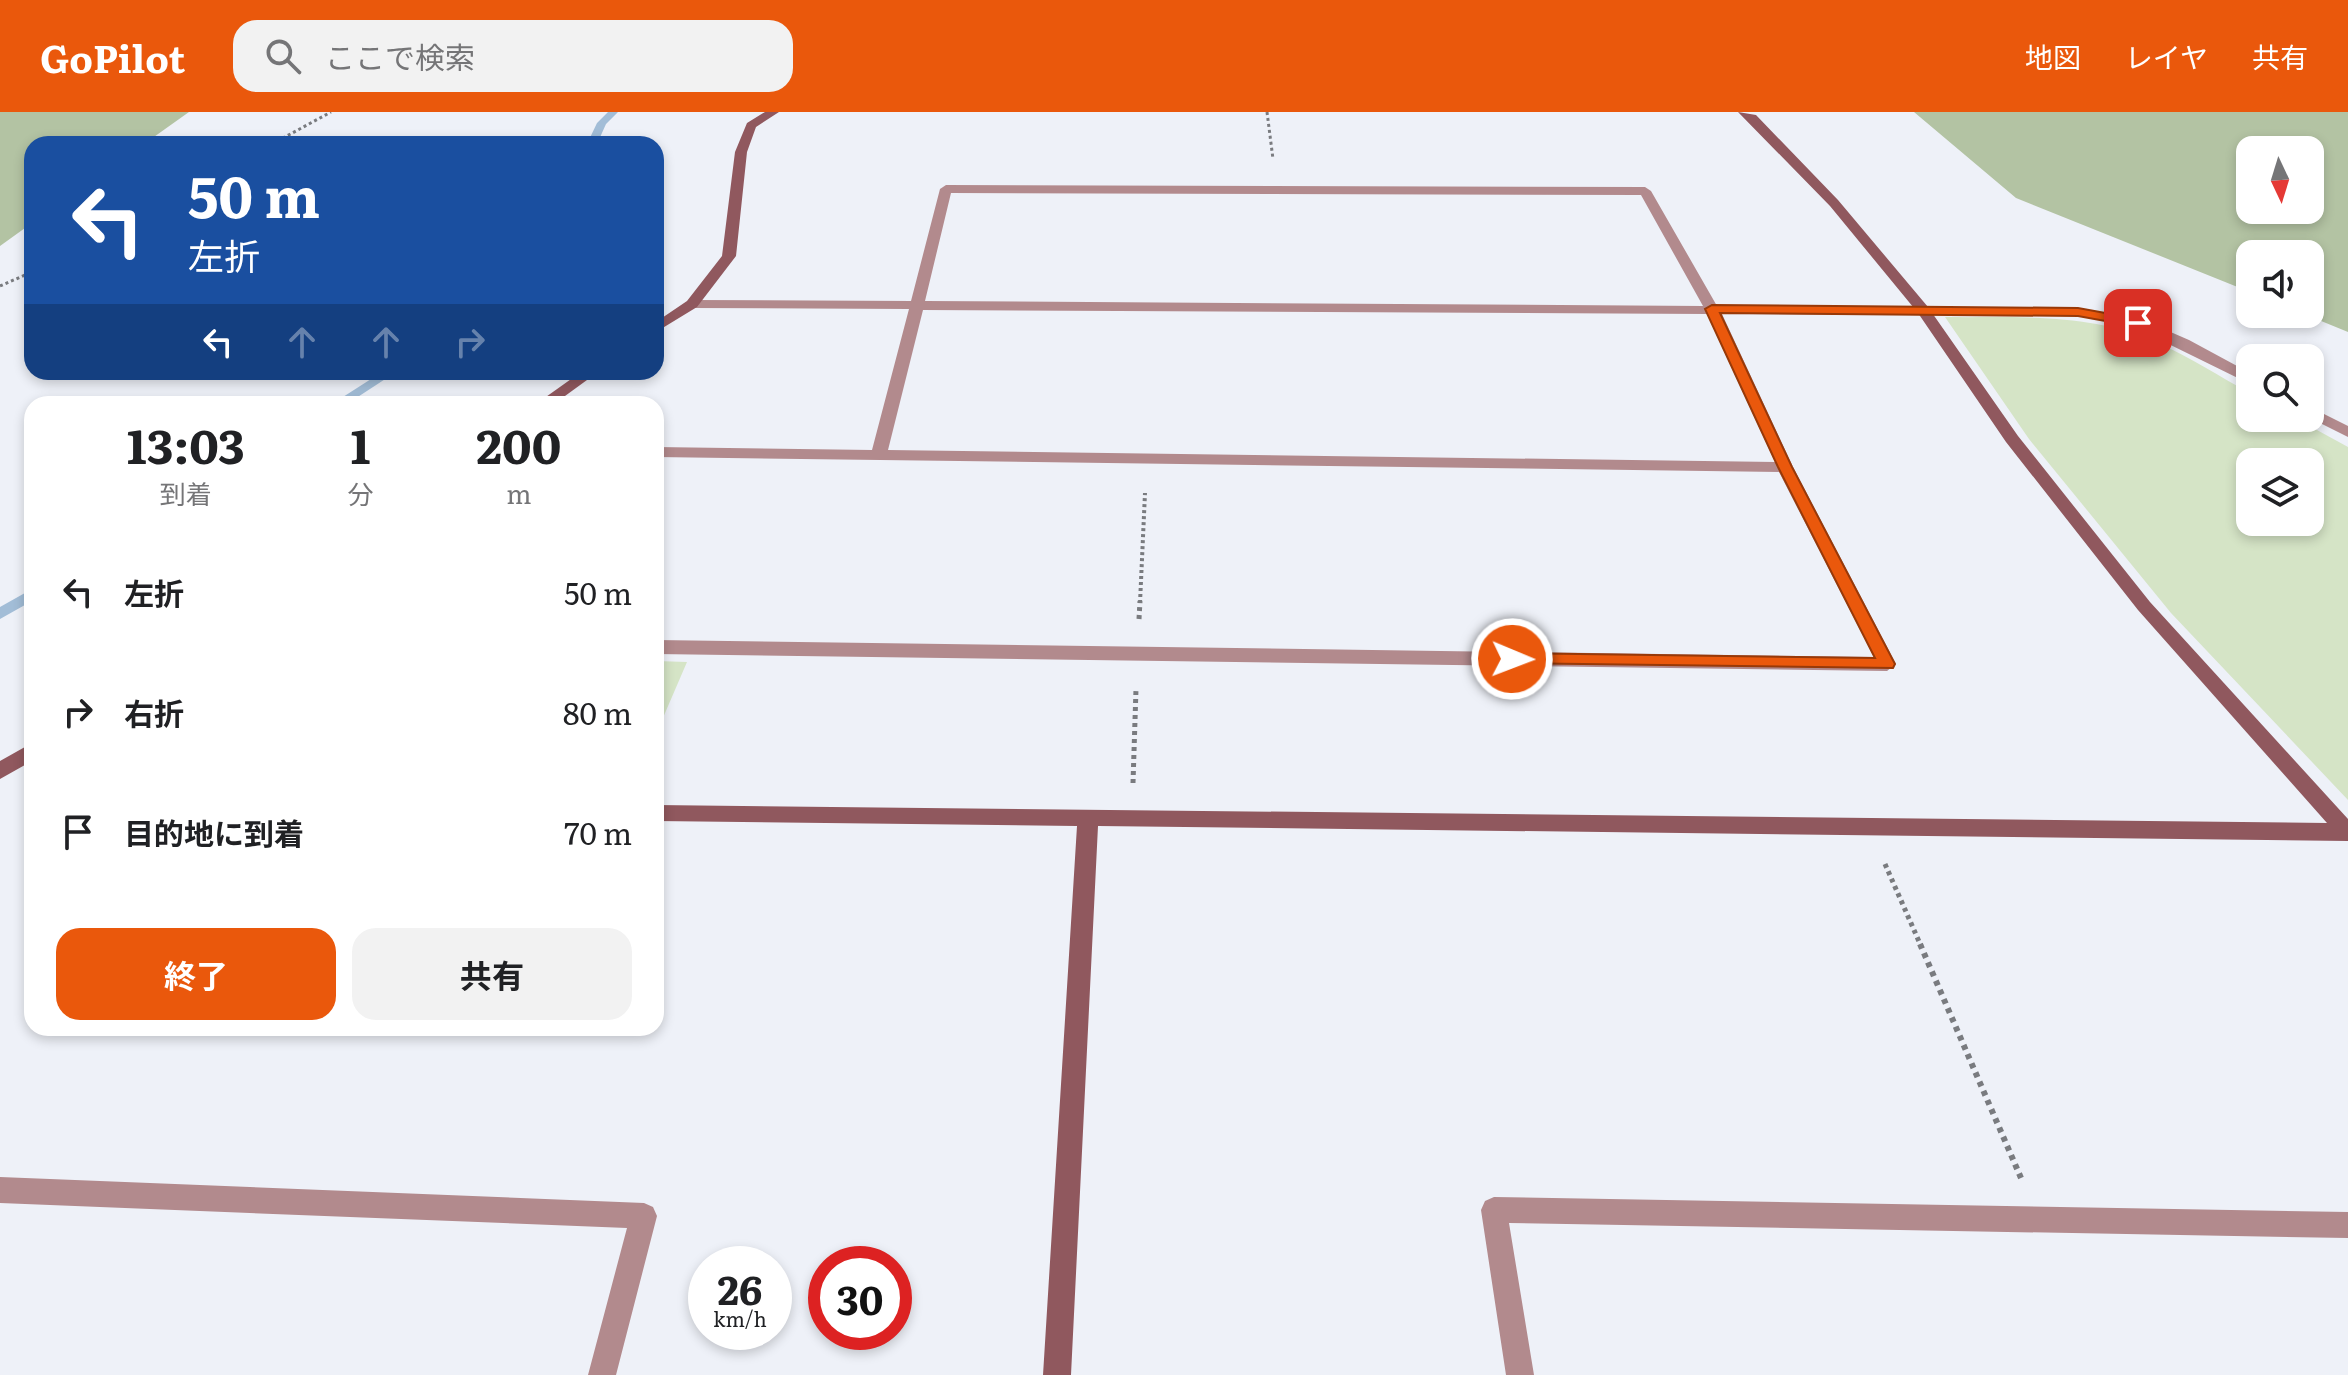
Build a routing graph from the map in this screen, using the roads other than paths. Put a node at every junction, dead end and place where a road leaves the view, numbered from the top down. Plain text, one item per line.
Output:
1 (773, 112) edge
2 (1744, 112) edge
3 (692, 304) junction
4 (915, 305) junction
5 (1712, 309) junction
6 (1923, 310) junction
7 (664, 323) edge
8 (2236, 372) edge
9 (579, 380) edge
10 (556, 396) edge
11 (2324, 419) edge
12 (2348, 432) edge
13 (664, 452) edge
14 (879, 455) junction
15 (1785, 467) junction
16 (664, 647) edge
17 (24, 756) edge
18 (0, 771) edge
19 (664, 813) edge
20 (1088, 820) junction
21 (2348, 832) edge
22 (0, 1190) edge
23 (2348, 1225) edge
24 (602, 1375) edge
25 (1057, 1375) edge
26 (1520, 1375) edge

1 - 3 street
2 - 6 street
3 - 4 street
3 - 7 street
4 - 5 street
4 - 5 street
4 - 14 street
5 - 6 street
5 - 15 street
6 - 8 street
6 - 21 street
9 - 10 street
11 - 12 street
13 - 14 street
14 - 15 street
15 - 16 street
17 - 18 street
19 - 20 street
20 - 21 street
20 - 25 street
22 - 24 street
23 - 26 street

